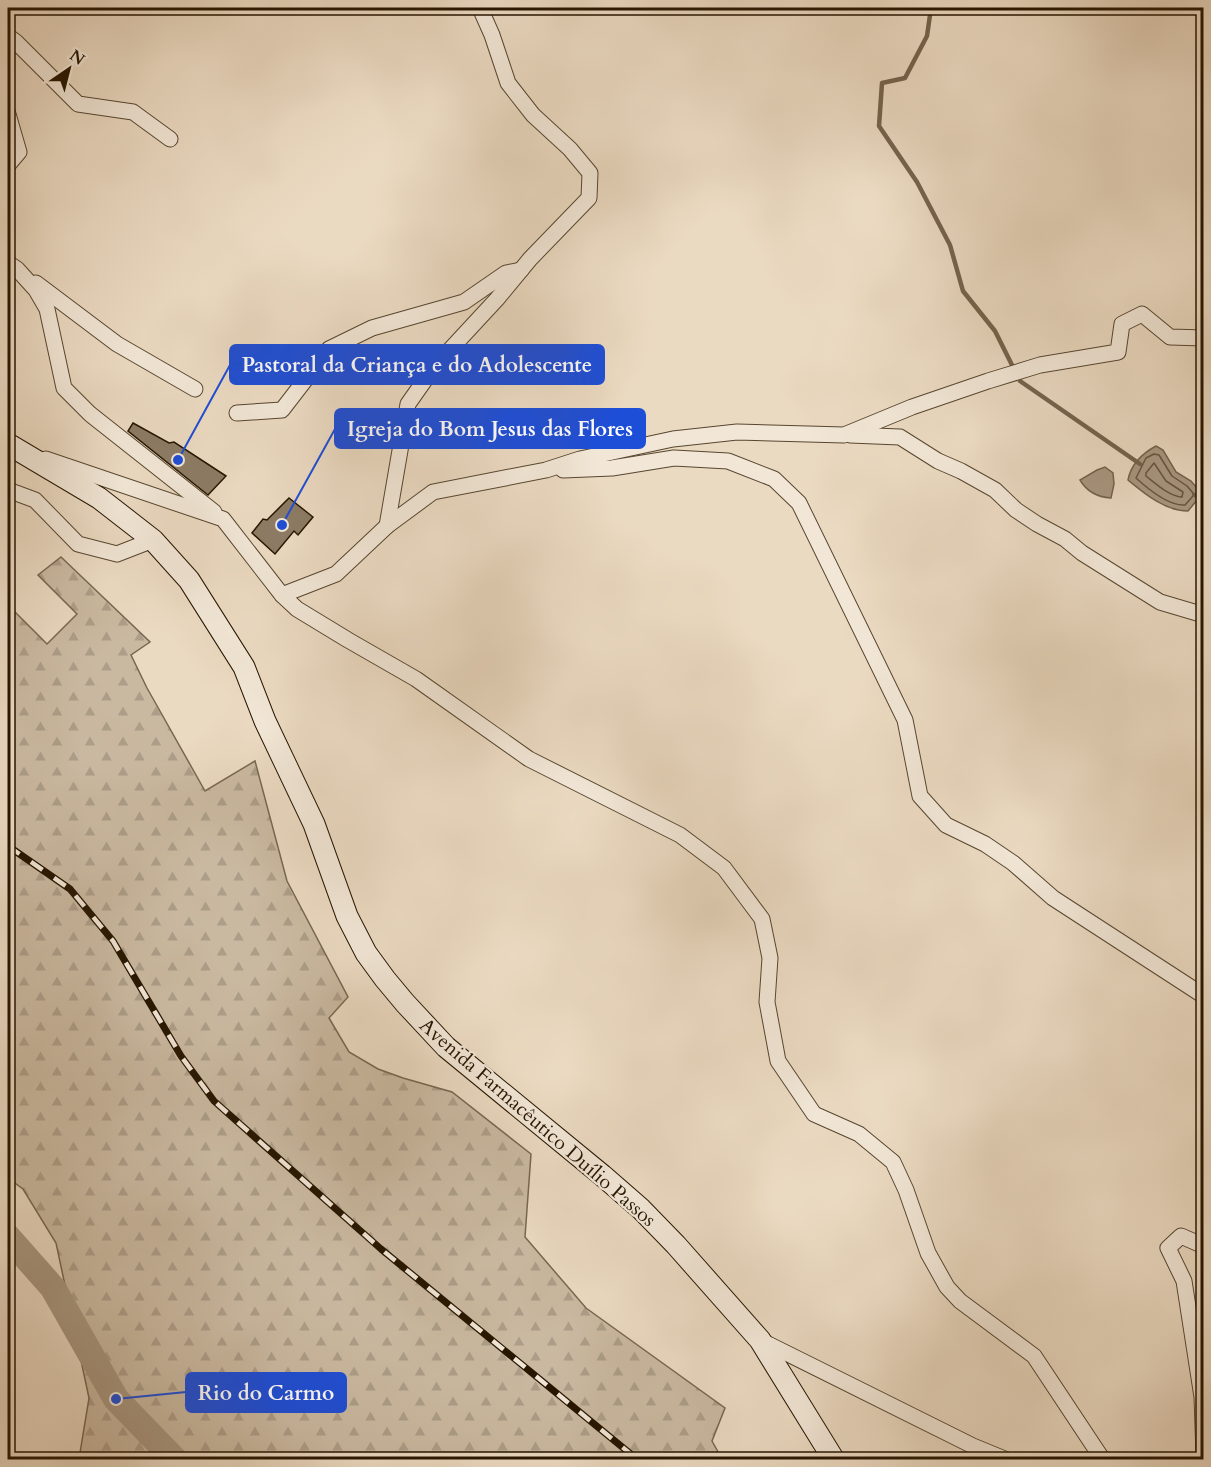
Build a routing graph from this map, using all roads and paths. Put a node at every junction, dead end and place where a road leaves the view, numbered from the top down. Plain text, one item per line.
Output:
1 (480, 8) edge
2 (8, 36) edge
3 (8, 114) edge
4 (170, 139) dead end
5 (8, 165) edge
6 (12, 266) edge
7 (521, 270) junction
8 (1203, 338) edge
9 (195, 389) dead end
10 (237, 413) dead end
11 (844, 435) junction
12 (12, 446) edge
13 (546, 470) junction
14 (8, 490) edge
15 (223, 519) junction
16 (387, 526) junction
17 (153, 540) junction
18 (282, 595) junction
19 (1203, 615) edge
20 (1203, 996) edge
21 (1203, 1246) edge
22 (760, 1340) junction
23 (1203, 1397) edge
24 (973, 1446) junction
25 (1203, 1455) edge
26 (834, 1460) edge
27 (982, 1460) edge
28 (1007, 1460) edge
29 (1103, 1460) edge

1 - 7 street
2 - 4 street
3 - 5 street
6 - 9 street
6 - 15 street
7 - 10 street
7 - 16 street
8 - 11 street
11 - 13 street
11 - 19 street
12 - 15 street
12 - 17 main road, Avenida Farmacêutico Duílio Passos
13 - 16 street
13 - 20 street
14 - 17 street
15 - 18 street
16 - 18 street
17 - 22 main road, Avenida Farmacêutico Duílio Passos
18 - 29 street
21 - 23 street
22 - 24 street
22 - 26 main road, Avenida Farmacêutico Duílio Passos
23 - 25 street
24 - 27 street
24 - 28 street

